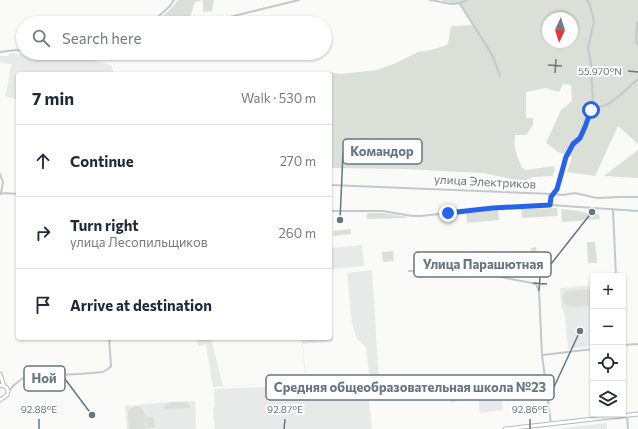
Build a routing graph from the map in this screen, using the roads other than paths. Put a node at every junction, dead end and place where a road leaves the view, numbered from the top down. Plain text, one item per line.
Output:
1 (174, 0) edge
2 (299, 0) edge
3 (430, 0) edge
4 (467, 0) edge
5 (587, 0) edge
6 (442, 1) edge
7 (460, 4) junction
8 (159, 16) edge
9 (234, 16) edge
10 (637, 22) edge
11 (638, 44) edge
12 (16, 50) edge
13 (0, 52) edge
14 (500, 76) dead end
15 (638, 79) edge
16 (593, 105) junction
17 (0, 174) edge
18 (332, 185) edge
19 (1, 194) edge
20 (16, 194) edge
21 (553, 194) junction
22 (638, 197) edge
23 (550, 205) junction
24 (613, 210) junction
25 (332, 211) edge
26 (638, 212) edge
27 (409, 271) dead end
28 (616, 273) edge
29 (109, 340) edge
30 (638, 344) edge
31 (626, 345) edge
32 (590, 349) edge
33 (542, 355) junction
34 (0, 374) edge
35 (14, 385) junction
36 (0, 386) edge
37 (5, 386) junction
38 (8, 393) junction
39 (1, 399) edge
40 (638, 414) edge
41 (627, 415) joint
42 (605, 417) edge
43 (551, 424) junction
44 (505, 429) edge
45 (628, 429) edge

1 - 8 street
2 - 9 street
3 - 6 street
4 - 7 street
5 - 16 street
6 - 7 street
7 - 14 street
10 - 11 street
12 - 13 street
15 - 16 street
16 - 21 street
17 - 19 street
18 - 21 street, улица Электриков
19 - 20 street
21 - 22 street, улица Электриков
21 - 23 street
23 - 24 street
23 - 25 street
24 - 26 street
24 - 28 street
27 - 33 street
29 - 35 street
30 - 31 street
32 - 33 street
33 - 43 street
34 - 37 main road
35 - 37 street
35 - 38 street
36 - 37 main road
37 - 38 main road
38 - 39 main road
40 - 41 main road
41 - 45 street
42 - 43 main road
43 - 44 main road

